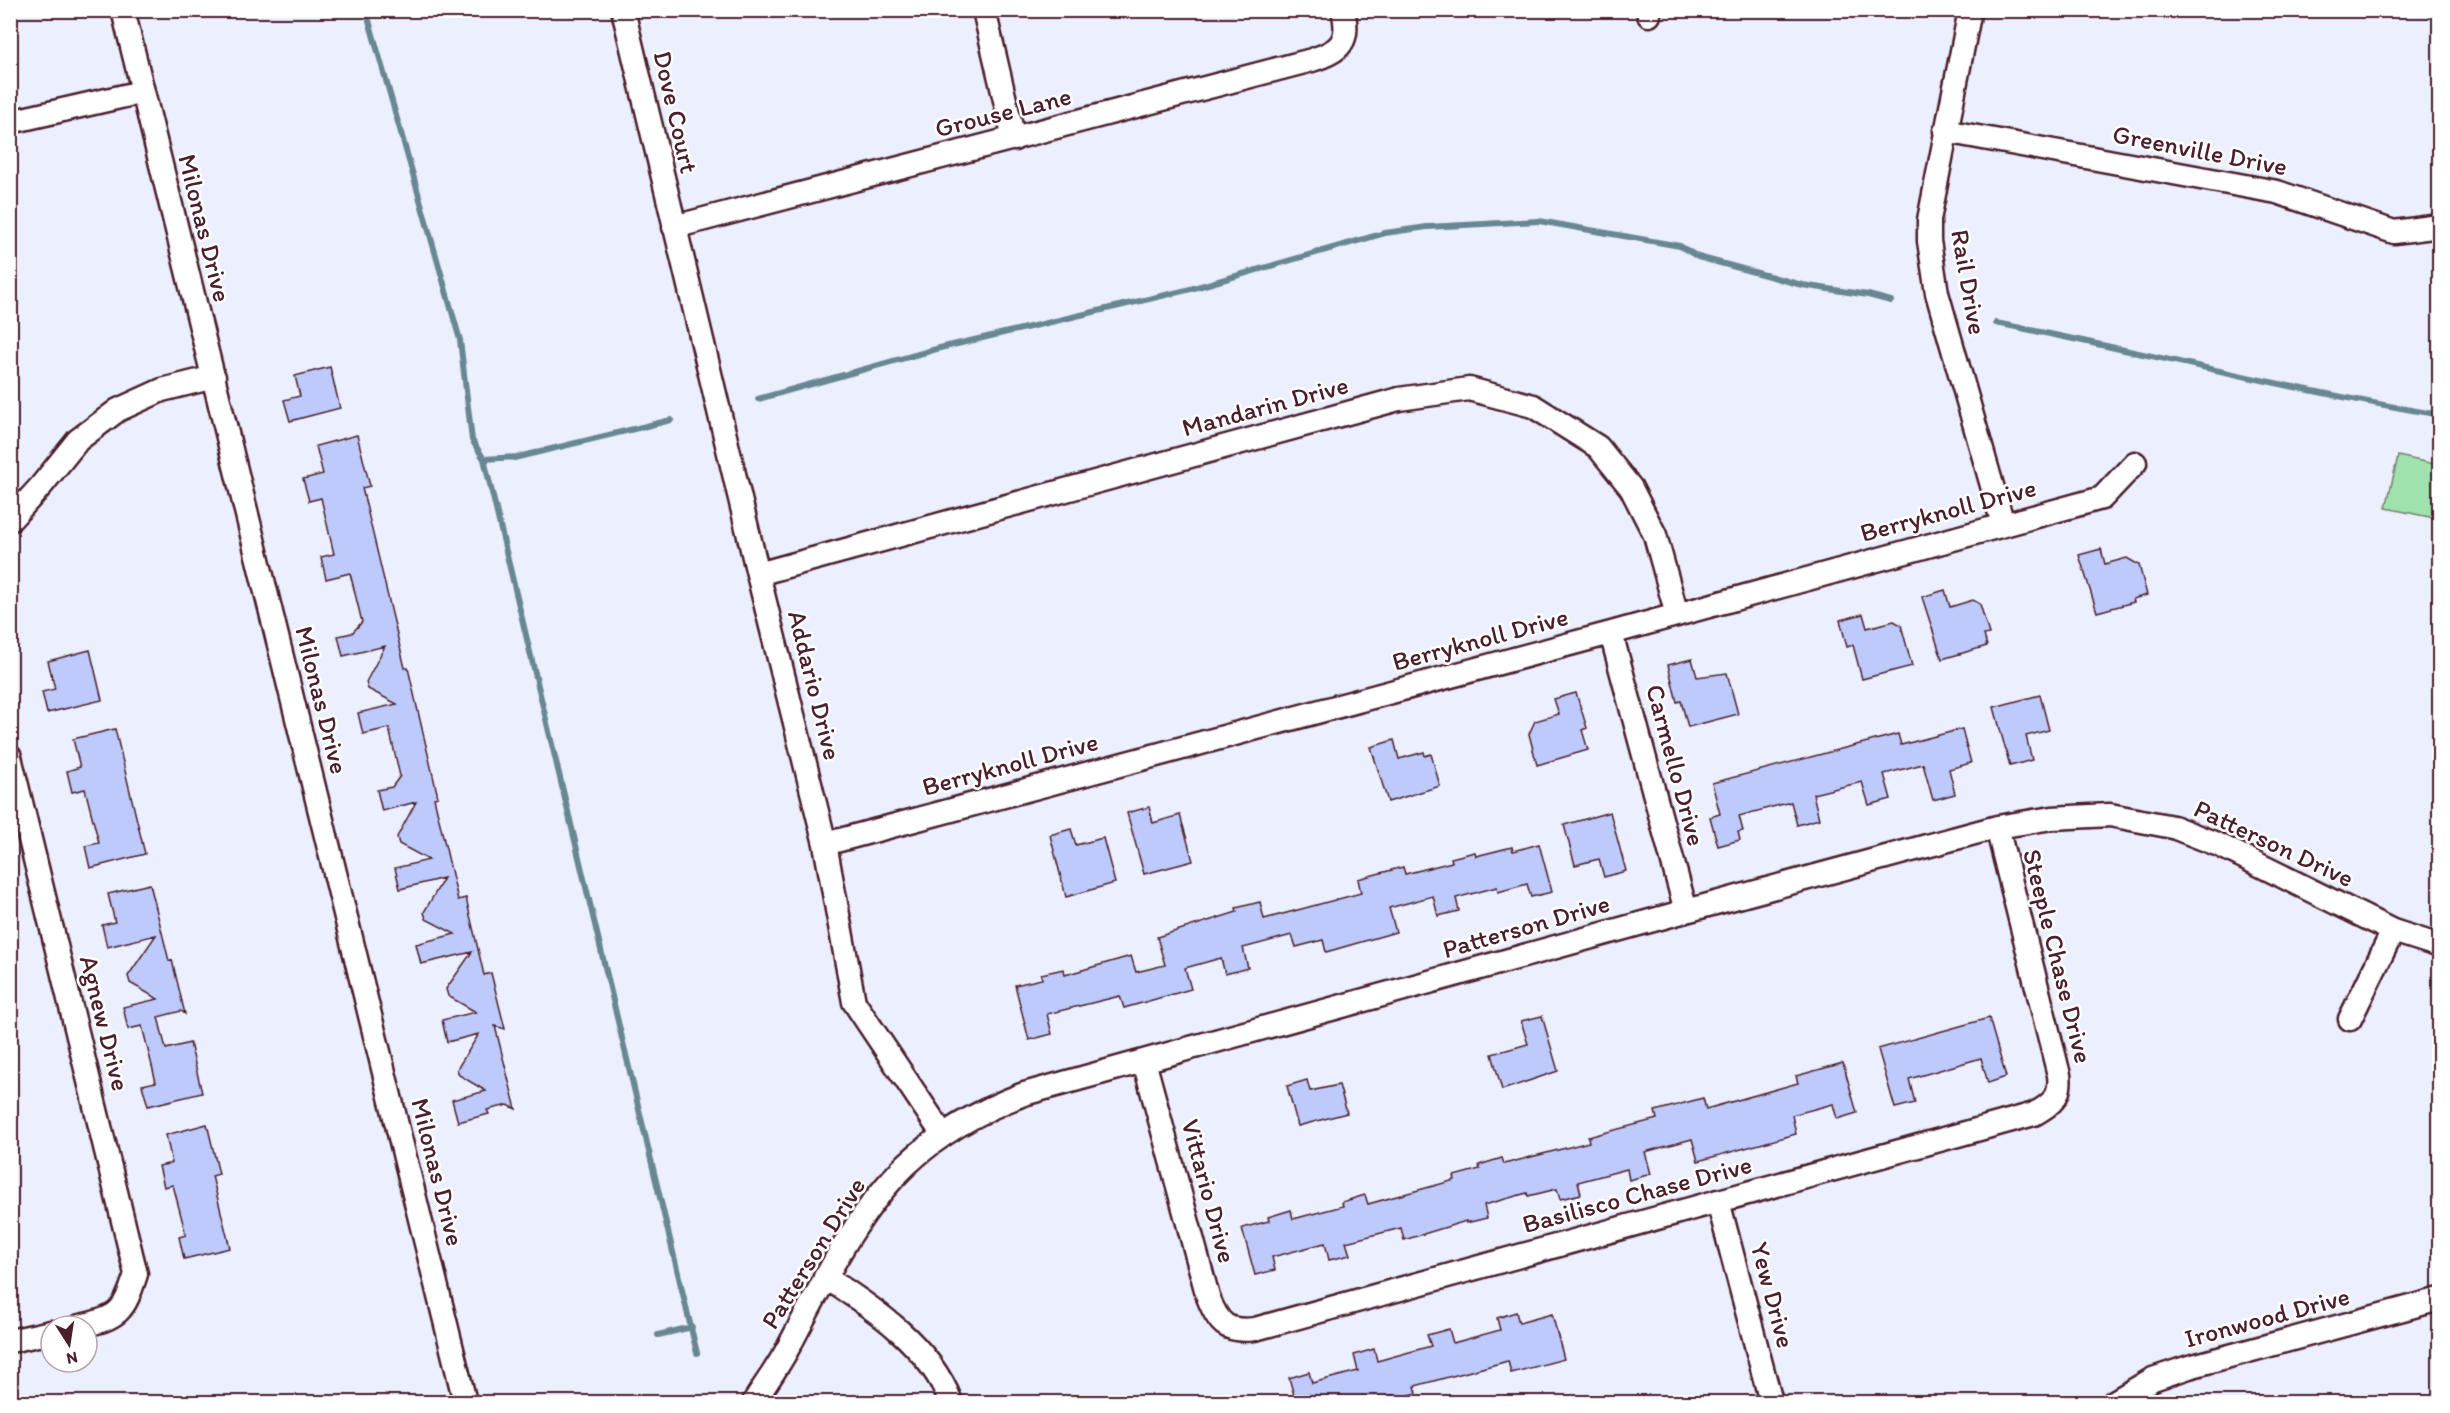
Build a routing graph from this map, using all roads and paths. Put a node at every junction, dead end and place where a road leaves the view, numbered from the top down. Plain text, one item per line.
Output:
1 (123, 10) edge
2 (623, 10) edge
3 (984, 10) edge
4 (1343, 10) edge
5 (1970, 10) edge
6 (142, 92) junction
7 (10, 122) edge
8 (1945, 131) junction
9 (1014, 139) junction
10 (2439, 226) edge
11 (674, 227) junction
12 (214, 377) junction
13 (2135, 463) dead end
14 (10, 520) edge
15 (2003, 524) junction
16 (758, 574) junction
17 (1677, 615) junction
18 (1611, 633) junction
19 (10, 757) edge
20 (1996, 827) junction
21 (825, 844) junction
22 (1686, 911) junction
23 (2393, 931) junction
24 (2439, 946) edge
25 (2350, 1019) dead end
26 (1144, 1061) junction
27 (2056, 1099) joint
28 (943, 1135) junction
29 (1718, 1201) junction
30 (825, 1277) junction
31 (2439, 1299) edge
32 (99, 1322) edge
33 (1230, 1328) joint
34 (39, 1335) edge
35 (10, 1341) edge
36 (465, 1402) edge
37 (754, 1402) edge
38 (951, 1402) edge
39 (1772, 1402) edge
40 (2114, 1402) edge

1 - 6 street, Milonas Drive
2 - 11 street, Dove Court
3 - 9 street
4 - 9 street, Grouse Lane
5 - 8 street, Rail Drive
6 - 7 street
6 - 12 street, Milonas Drive
8 - 10 street, Greenville Drive
8 - 15 street, Rail Drive
9 - 11 street, Grouse Lane
11 - 16 street, Addario Drive
12 - 14 street
12 - 36 street, Milonas Drive
13 - 15 street, Berryknoll Drive
15 - 17 street, Berryknoll Drive
16 - 17 street, Mandarin Drive
16 - 21 street, Addario Drive
17 - 18 street, Berryknoll Drive
18 - 21 street, Berryknoll Drive
18 - 22 street, Carmello Drive
19 - 32 street, Agnew Drive
20 - 22 street, Patterson Drive
20 - 23 street, Patterson Drive
20 - 27 street, Steeple Chase Drive
21 - 28 street, Addario Drive
22 - 26 street, Patterson Drive
23 - 24 street, Patterson Drive
23 - 25 street
26 - 28 street, Patterson Drive
26 - 33 street, Vittario Drive
27 - 29 street, Basilisco Chase Drive
28 - 30 street, Patterson Drive
29 - 33 street, Basilisco Chase Drive
29 - 39 street, Yew Drive
30 - 37 street, Patterson Drive
30 - 38 street
31 - 40 street, Ironwood Drive
34 - 35 street

